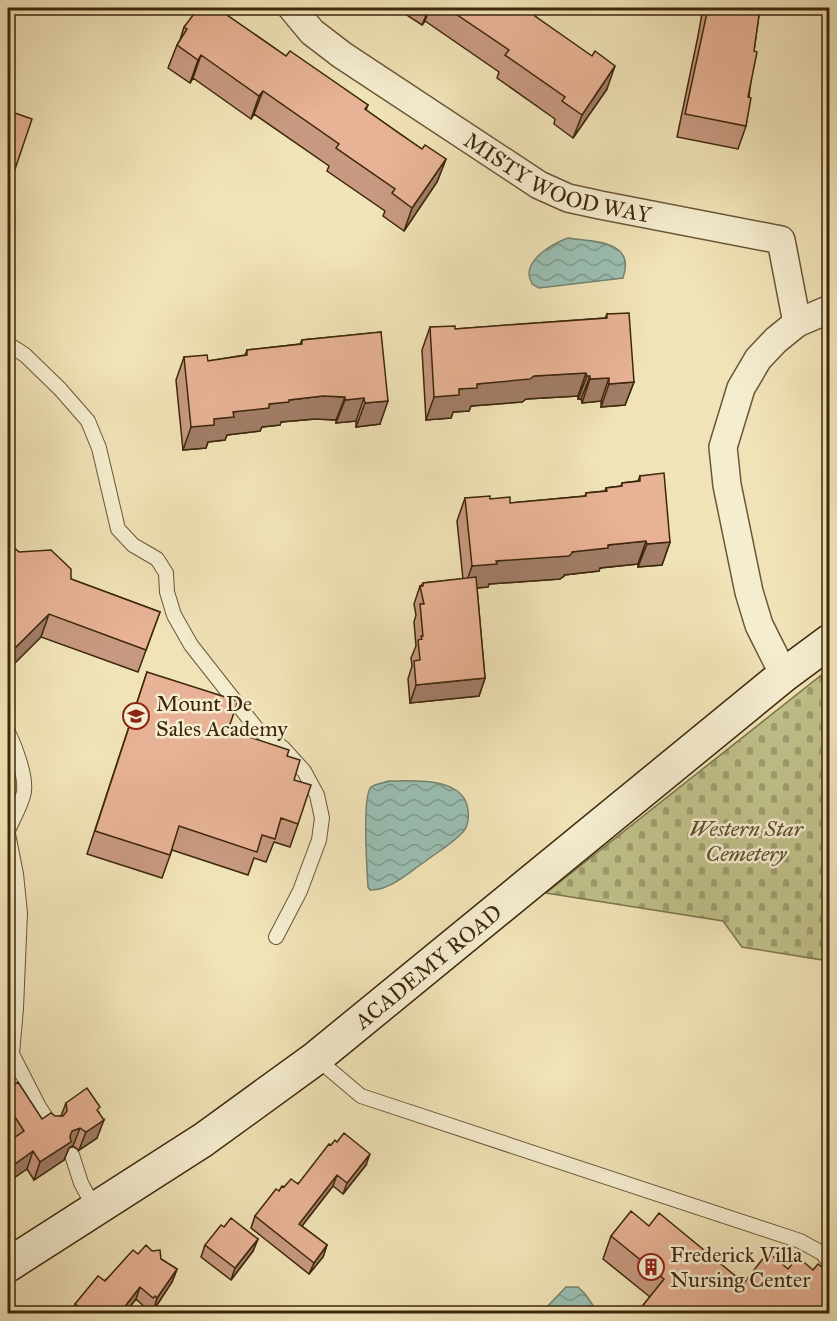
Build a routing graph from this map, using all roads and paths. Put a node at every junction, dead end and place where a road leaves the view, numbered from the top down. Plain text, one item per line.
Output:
1 (292, 8) edge
2 (830, 309) edge
3 (798, 323) junction
4 (8, 344) edge
5 (830, 641) edge
6 (784, 675) junction
7 (8, 732) edge
8 (8, 832) edge
9 (276, 937) dead end
10 (316, 1058) junction
11 (52, 1126) edge
12 (72, 1155) edge
13 (95, 1209) junction
14 (830, 1263) edge
15 (8, 1265) edge

1 - 3 street, MISTY WOOD WAY
2 - 3 street
3 - 6 street
4 - 9 lane
5 - 6 main road, ACADEMY ROAD
6 - 10 main road, ACADEMY ROAD
7 - 8 lane
8 - 11 lane
10 - 13 main road, ACADEMY ROAD
10 - 14 lane
12 - 13 lane
13 - 15 main road, ACADEMY ROAD

